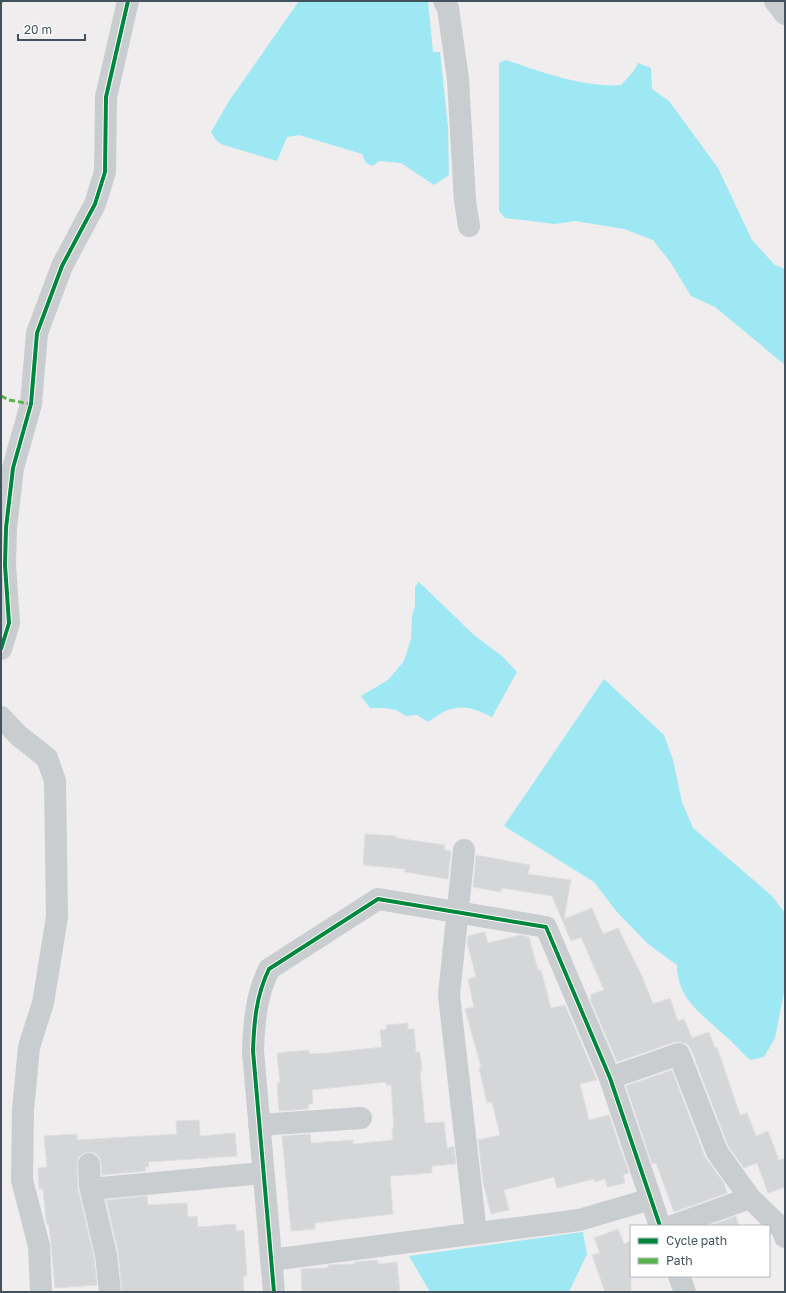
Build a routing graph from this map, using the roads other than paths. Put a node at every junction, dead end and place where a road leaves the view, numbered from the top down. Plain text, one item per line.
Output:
1 (128, 1) edge
2 (444, 1) edge
3 (775, 1) edge
4 (785, 14) edge
5 (469, 226) dead end
6 (3, 636) edge
7 (1, 717) edge
8 (464, 850) dead end
9 (457, 912) junction
10 (610, 1078) junction
11 (361, 1118) dead end
12 (259, 1125) junction
13 (88, 1164) dead end
14 (263, 1173) junction
15 (91, 1189) junction
16 (750, 1198) junction
17 (651, 1199) junction
18 (660, 1225) edge
19 (675, 1225) edge
20 (476, 1233) junction
21 (785, 1237) edge
22 (271, 1260) junction
23 (679, 1277) edge
24 (41, 1292) edge
25 (110, 1292) edge
26 (274, 1292) edge
27 (685, 1292) edge

1 - 6 street
2 - 5 street
3 - 4 street
7 - 24 street
8 - 9 street
9 - 10 street
9 - 12 street
9 - 20 street
10 - 16 street
10 - 17 street
11 - 12 street
12 - 14 street
13 - 15 street
14 - 15 street
14 - 22 street
15 - 25 street
16 - 19 street
16 - 21 street
17 - 18 street
17 - 20 street
20 - 22 street
22 - 26 street
23 - 27 street

